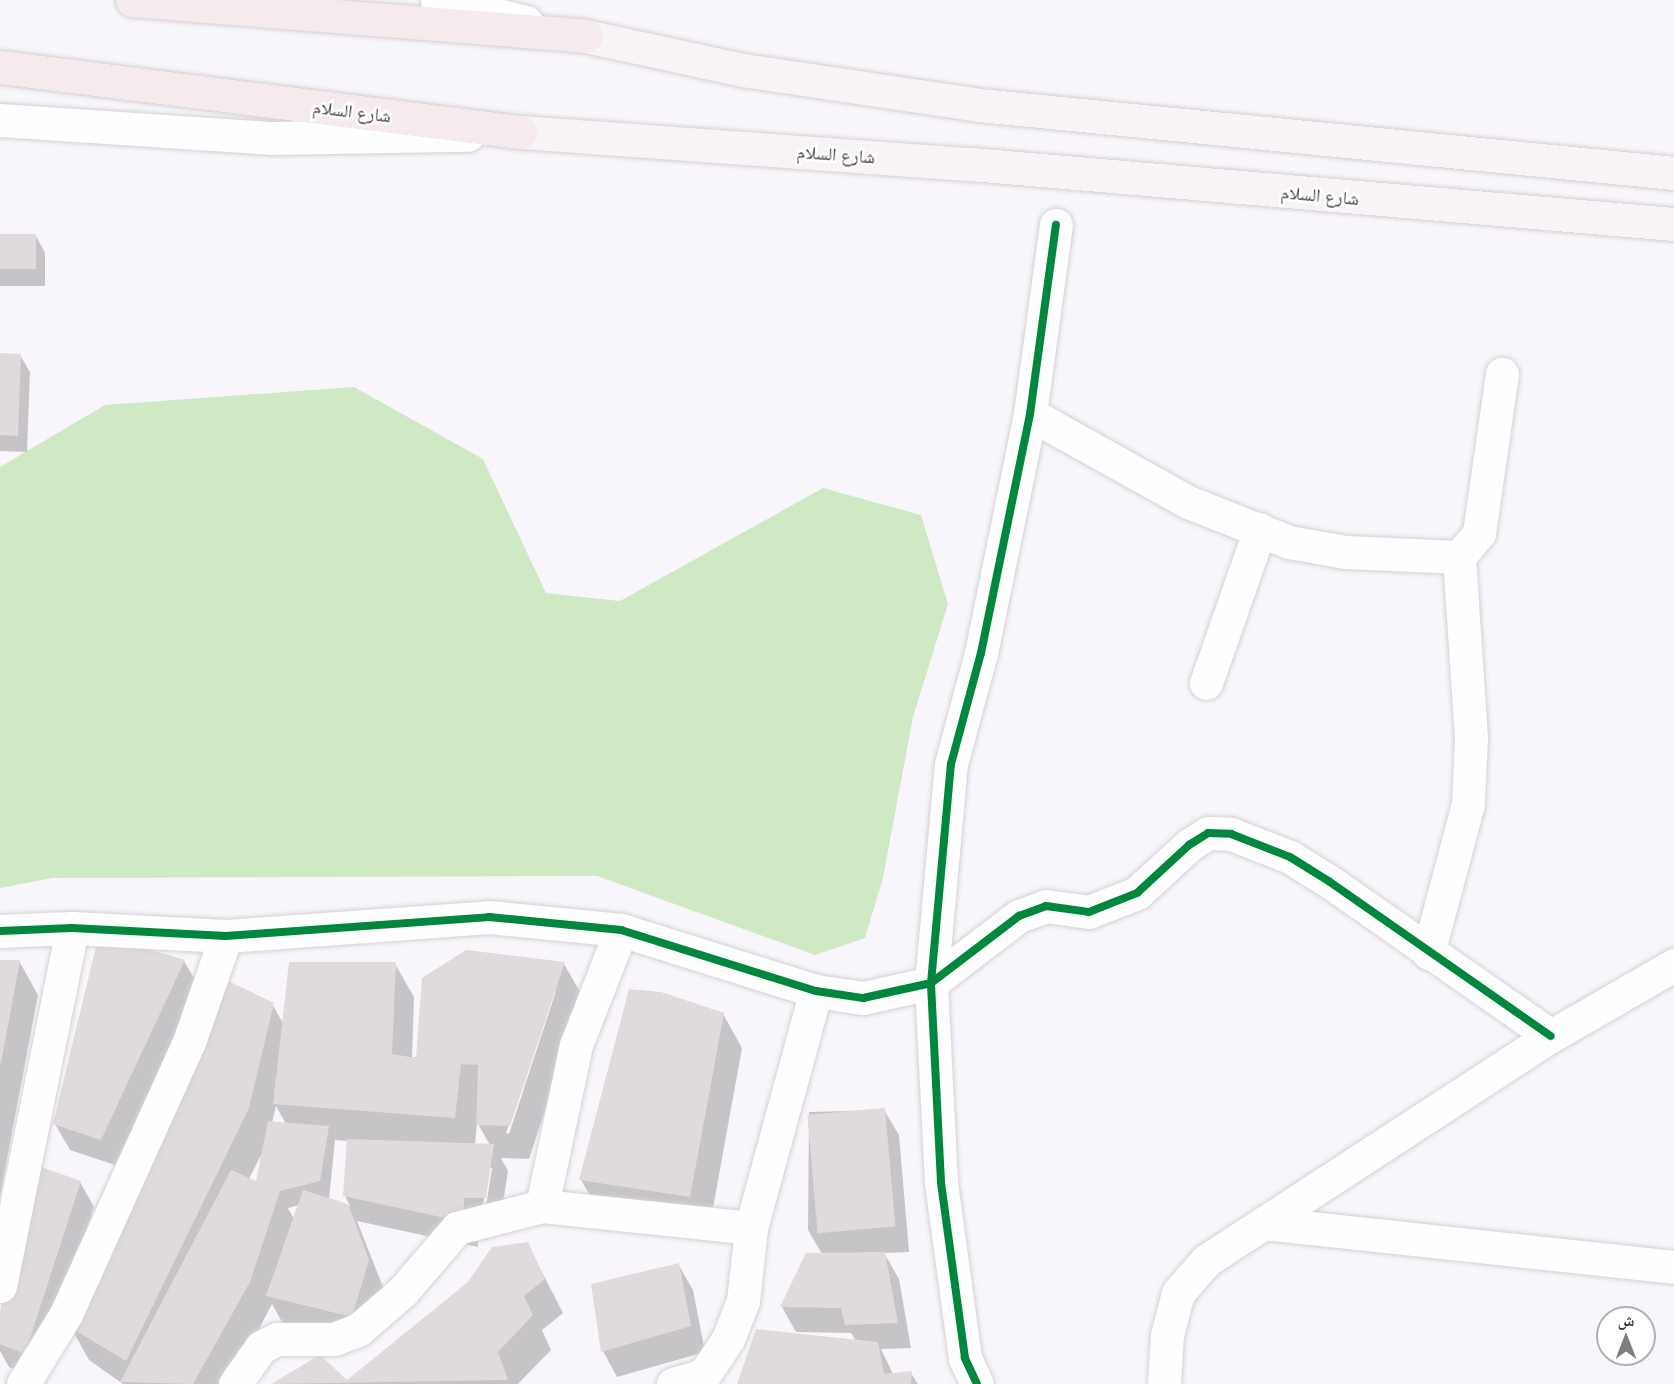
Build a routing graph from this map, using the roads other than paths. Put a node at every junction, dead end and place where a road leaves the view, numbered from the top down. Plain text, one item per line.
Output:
1 (132, 0) edge
2 (437, 0) edge
3 (586, 36) junction
4 (0, 67) edge
5 (0, 120) edge
6 (520, 132) junction
7 (1674, 173) edge
8 (1674, 224) edge
9 (1056, 225) dead end
10 (1502, 374) dead end
11 (1030, 414) junction
12 (1260, 528) junction
13 (1459, 557) junction
14 (1206, 683) dead end
15 (72, 928) junction
16 (621, 930) junction
17 (0, 931) edge
18 (226, 936) junction
19 (1428, 953) junction
20 (1674, 965) edge
21 (931, 983) junction
22 (816, 991) junction
23 (1551, 1036) junction
24 (542, 1206) junction
25 (1264, 1223) junction
26 (751, 1228) junction
27 (1674, 1267) edge
28 (0, 1286) edge
29 (0, 1373) edge
30 (18, 1384) edge
31 (23, 1384) edge
32 (235, 1384) edge
33 (673, 1384) edge
34 (977, 1384) edge
35 (1164, 1384) edge

1 - 3 highway
2 - 3 street
3 - 7 main road
4 - 6 highway, شارع السلام
5 - 6 street
6 - 8 main road, شارع السلام
9 - 11 street
10 - 13 street
11 - 12 street
11 - 21 street
12 - 13 street
12 - 14 street
13 - 19 street
15 - 17 street
15 - 18 street
15 - 28 street
16 - 18 street
16 - 22 street
16 - 24 street
18 - 31 street
19 - 21 street
19 - 23 street
20 - 23 street
21 - 22 street
21 - 34 street
22 - 26 street
23 - 25 street
24 - 26 street
24 - 32 street
25 - 27 street
25 - 35 street
26 - 33 street
29 - 30 street

